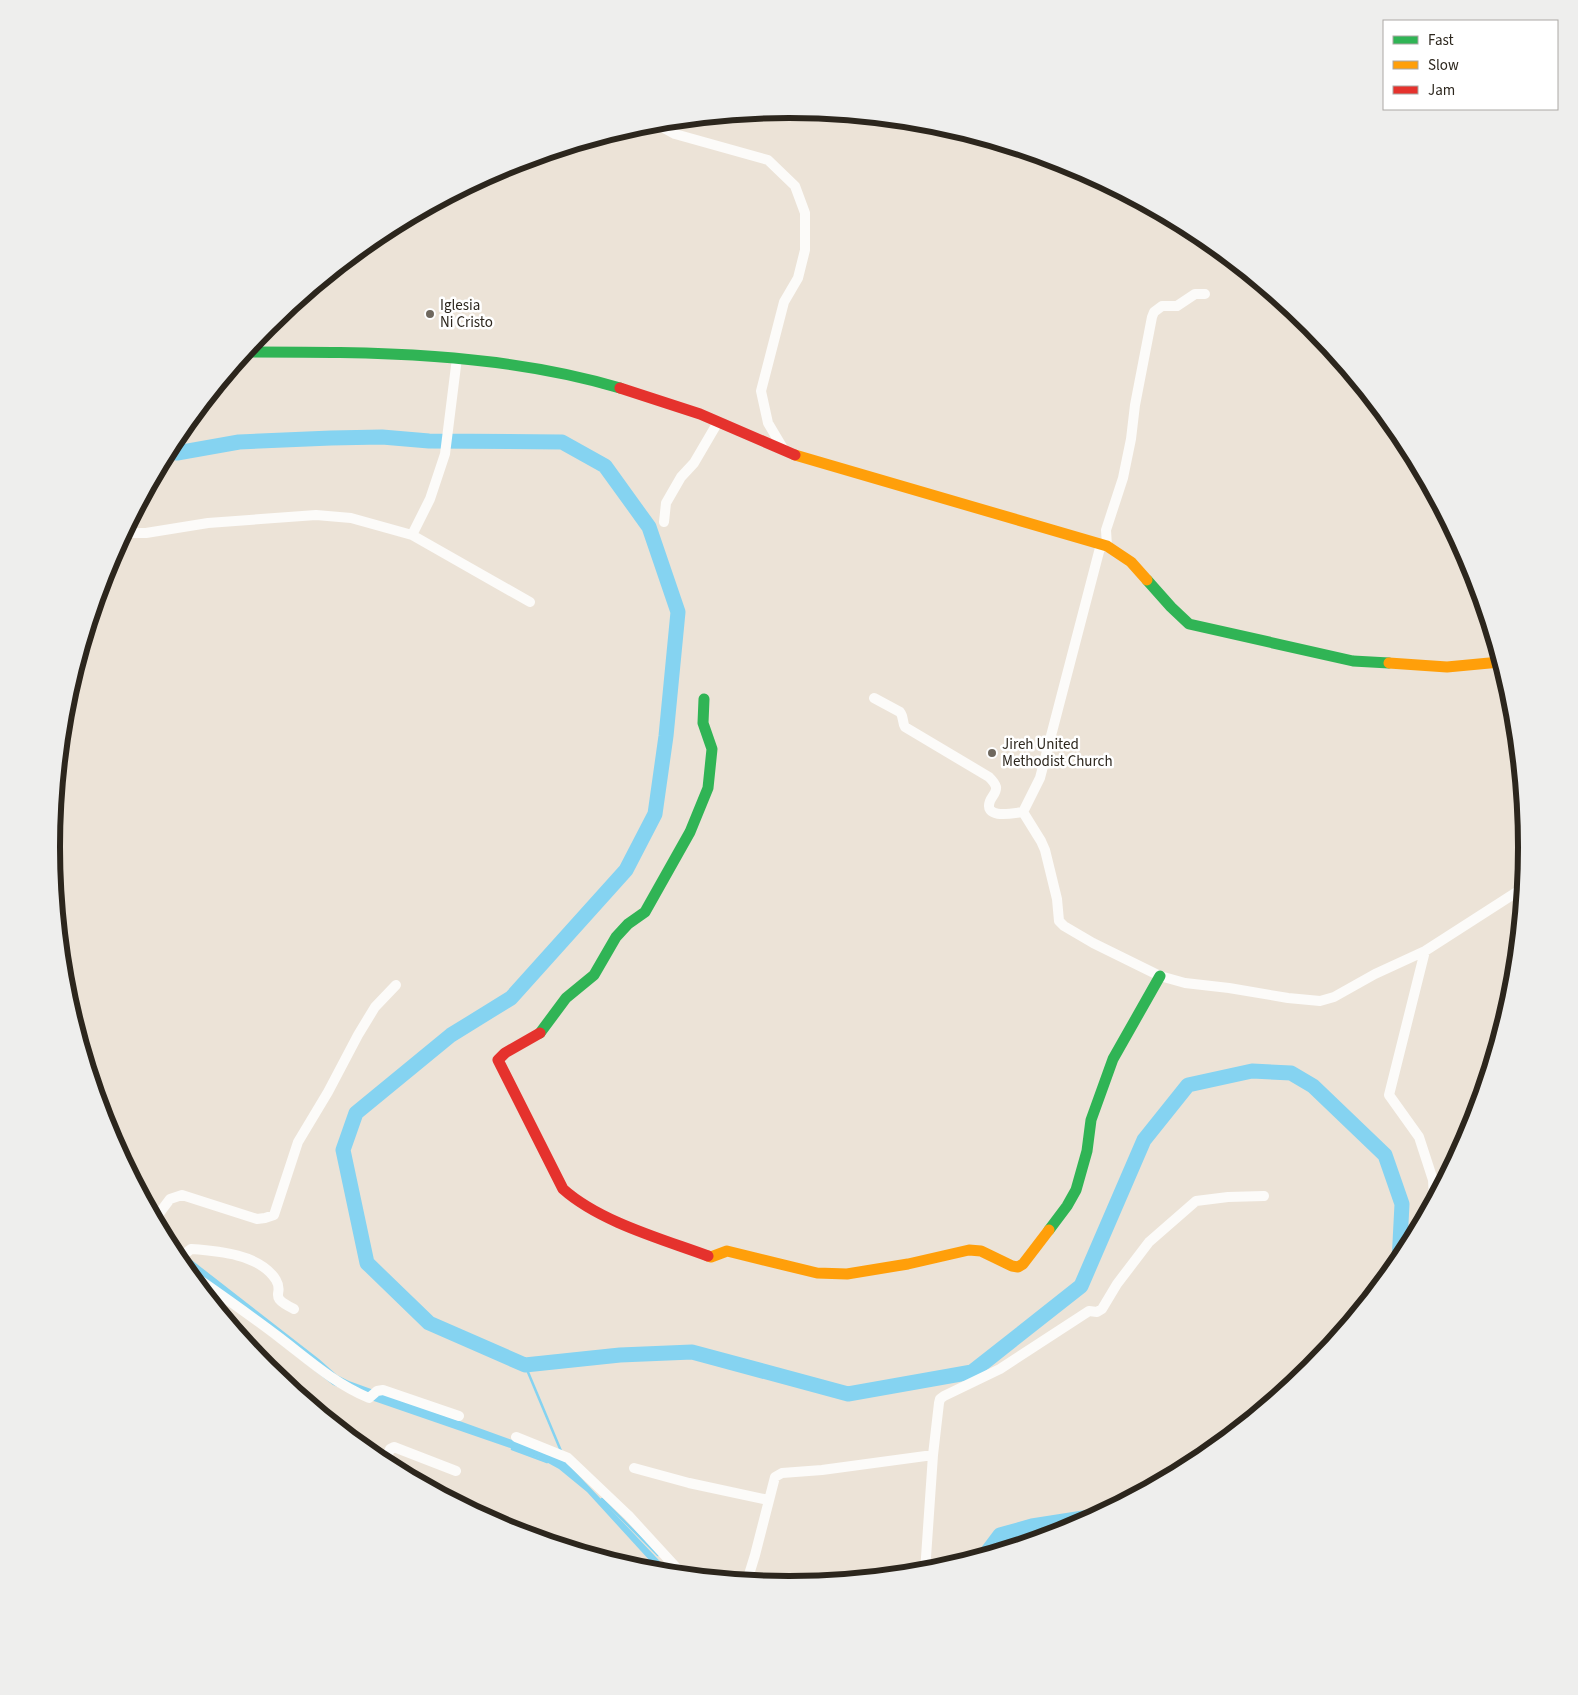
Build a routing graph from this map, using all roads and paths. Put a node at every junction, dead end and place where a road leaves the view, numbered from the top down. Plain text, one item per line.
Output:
1 (667, 130) edge
2 (1205, 294) dead end
3 (255, 352) edge
4 (457, 358) junction
5 (718, 422) junction
6 (784, 450) junction
7 (664, 522) dead end
8 (131, 534) edge
9 (412, 535) junction
10 (1104, 545) junction
11 (530, 602) dead end
12 (1494, 663) edge
13 (704, 698) dead end
14 (874, 698) dead end
15 (1023, 812) junction
16 (1516, 892) edge
17 (1426, 951) junction
18 (1160, 976) junction
19 (396, 985) dead end
20 (1433, 1188) edge
21 (1264, 1196) dead end
22 (159, 1214) edge
23 (184, 1255) edge
24 (208, 1286) edge
25 (294, 1309) dead end
26 (459, 1416) dead end
27 (516, 1437) dead end
28 (933, 1455) junction
29 (387, 1456) edge
30 (634, 1468) dead end
31 (456, 1471) dead end
32 (768, 1500) junction
33 (927, 1563) edge
34 (675, 1567) edge
35 (749, 1575) edge

1 - 6 street
2 - 10 street
3 - 4 street
4 - 5 street
4 - 9 street
5 - 6 street
5 - 7 street
6 - 10 street
8 - 9 street
9 - 11 street
10 - 12 street
10 - 15 street
13 - 18 street
14 - 15 street
15 - 18 street
16 - 17 street
17 - 18 street
17 - 20 street
19 - 22 street
21 - 28 street
23 - 25 street
24 - 26 street
27 - 34 street
28 - 32 street
28 - 33 street
29 - 31 street
30 - 32 street
32 - 35 street

